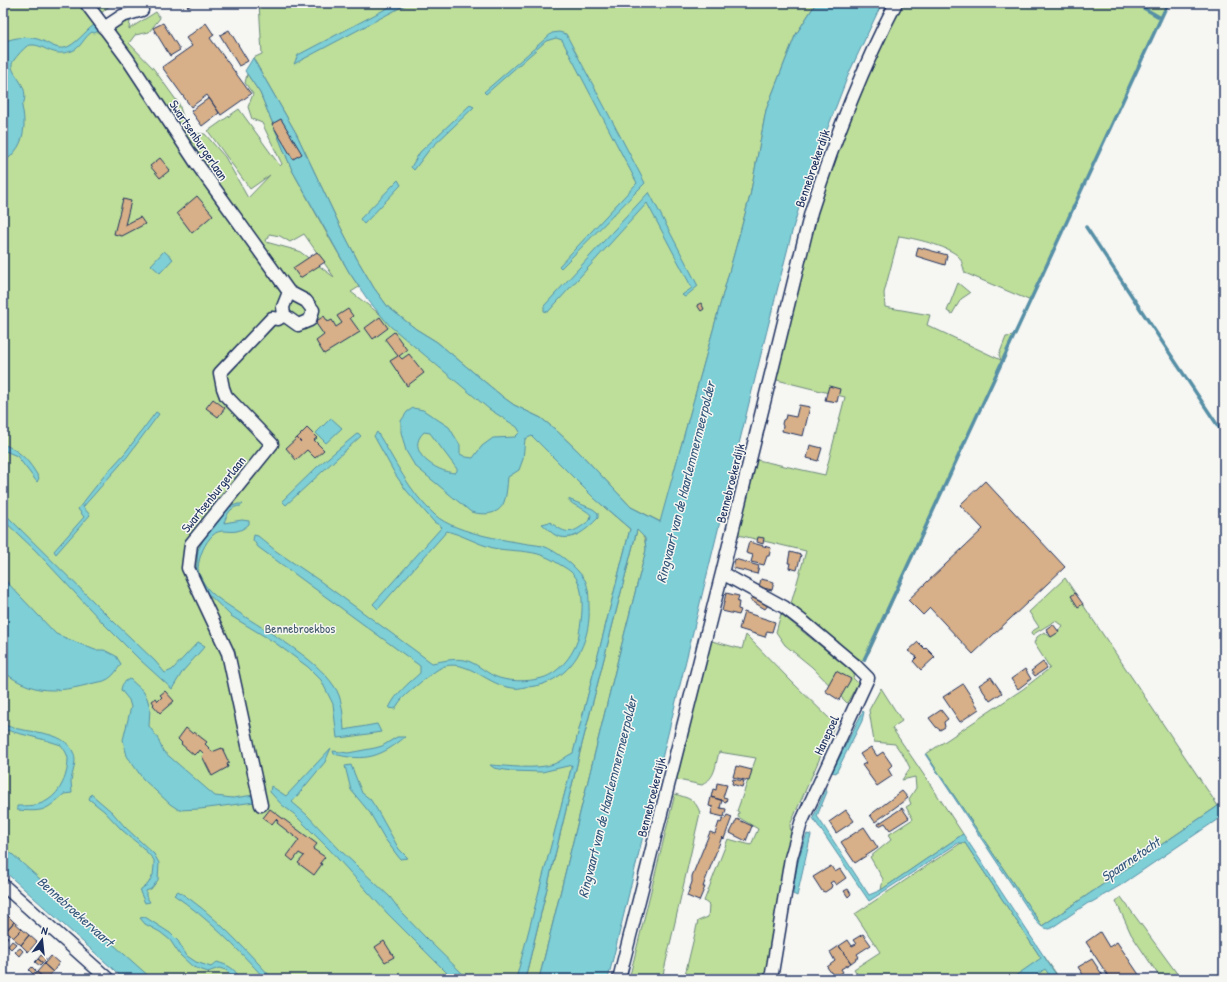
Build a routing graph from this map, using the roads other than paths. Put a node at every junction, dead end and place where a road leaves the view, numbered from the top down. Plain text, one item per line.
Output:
1 (86, 3) edge
2 (896, 3) edge
3 (142, 10) dead end
4 (104, 28) junction
5 (289, 292) junction
6 (284, 315) junction
7 (722, 573) junction
8 (261, 805) dead end
9 (3, 884) edge
10 (108, 979) edge
11 (619, 979) edge
12 (771, 979) edge

1 - 4 street, Swartsenburgerlaan
2 - 7 street, Bennebroekerdijk
3 - 4 street
4 - 5 street, Swartsenburgerlaan
5 - 6 street
5 - 6 street, Swartsenburgerlaan
6 - 8 street, Swartsenburgerlaan
7 - 11 street, Bennebroekerdijk
7 - 12 street, Hanepoel
9 - 10 street

